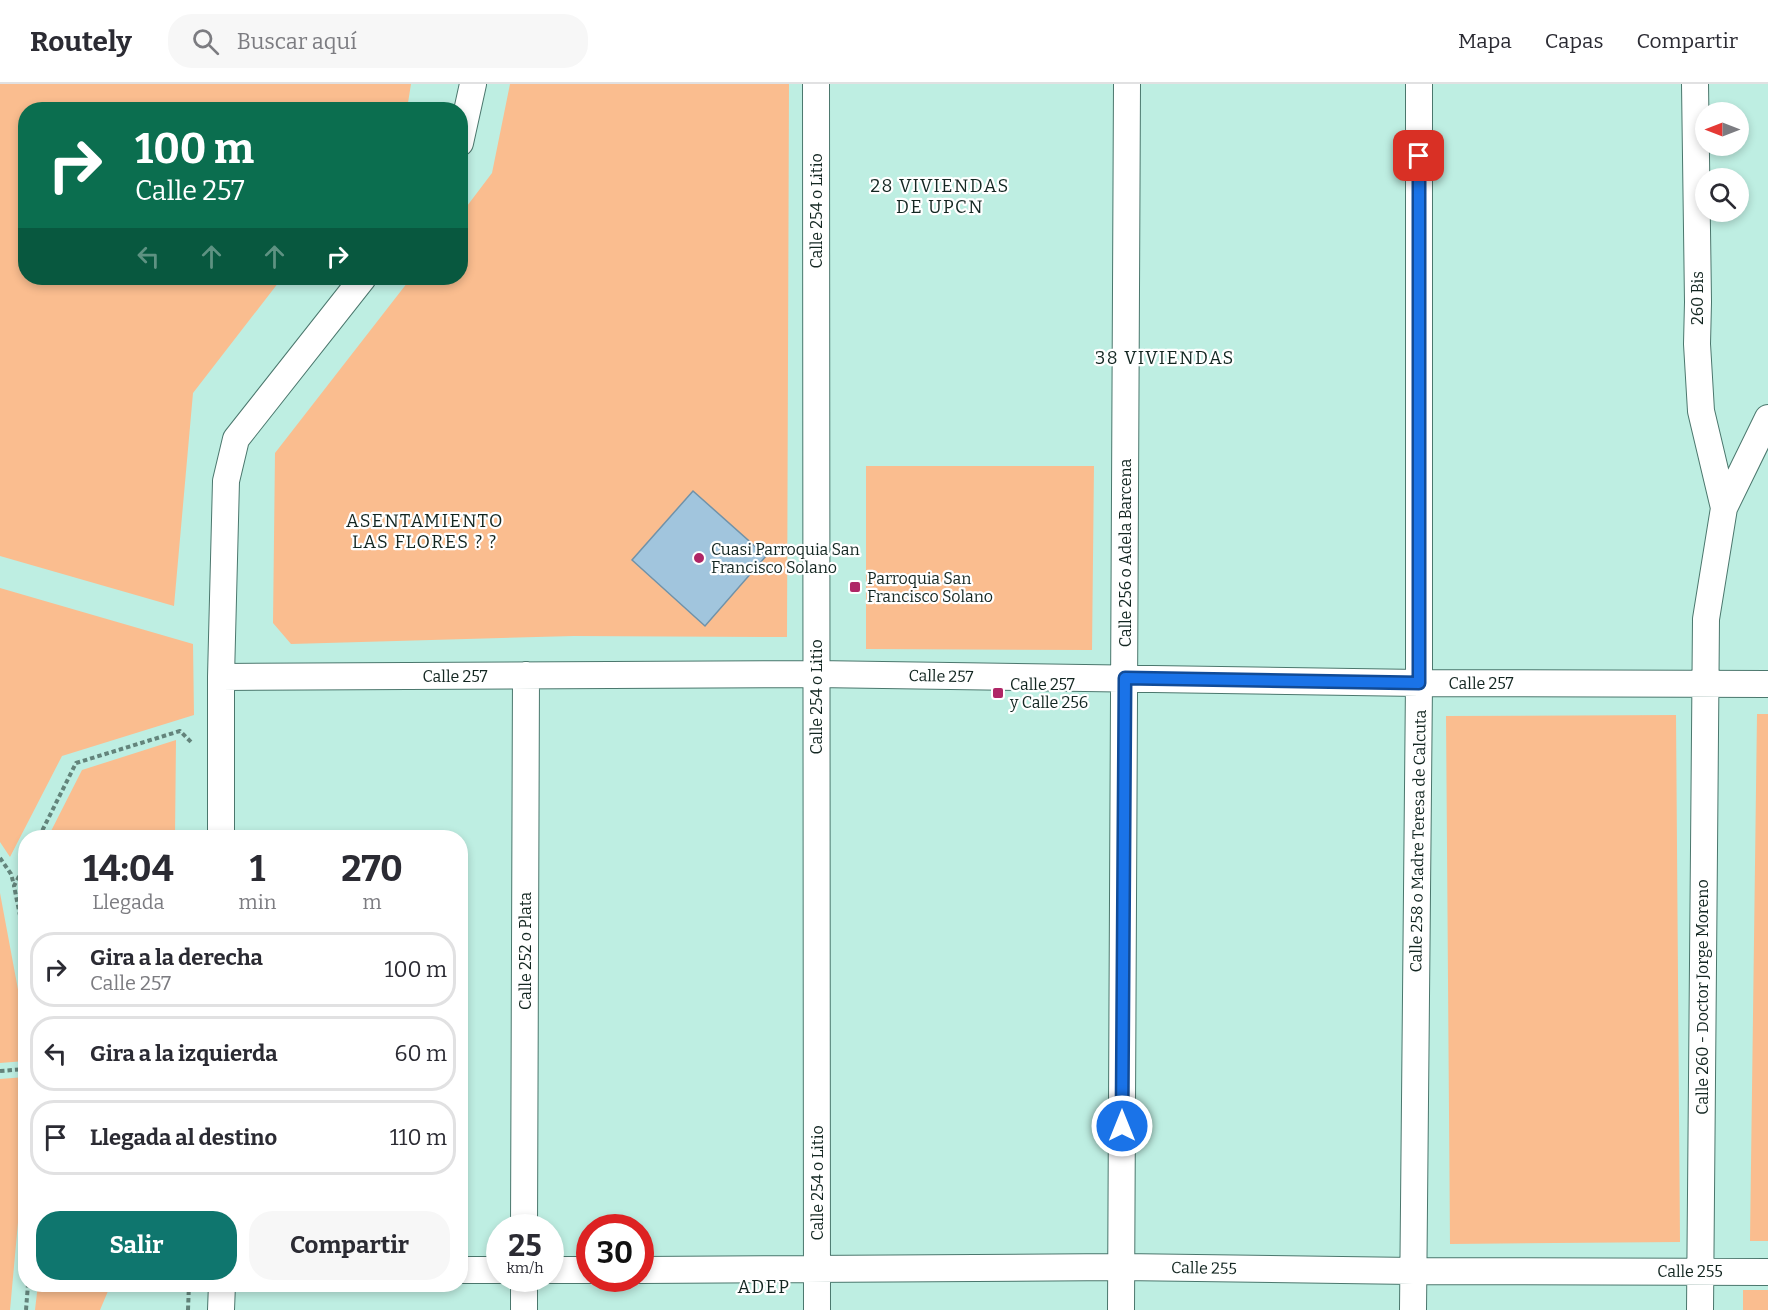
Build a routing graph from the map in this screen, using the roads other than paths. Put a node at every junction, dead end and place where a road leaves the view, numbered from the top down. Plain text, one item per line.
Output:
1 (473, 84) edge
2 (816, 84) edge
3 (1127, 84) edge
4 (1419, 84) edge
5 (1695, 84) edge
6 (468, 107) edge
7 (357, 285) edge
8 (1768, 418) edge
9 (1724, 508) junction
10 (816, 674) junction
11 (526, 675) junction
12 (221, 677) junction
13 (1125, 678) junction
14 (1419, 683) junction
15 (1704, 684) junction
16 (1768, 684) edge
17 (221, 830) edge
18 (524, 1214) edge
19 (1122, 1267) junction
20 (468, 1270) edge
21 (486, 1270) edge
22 (654, 1270) edge
23 (817, 1270) junction
24 (1413, 1271) junction
25 (1700, 1271) junction
26 (1768, 1272) edge
27 (222, 1292) edge
28 (524, 1292) edge
29 (221, 1310) edge
30 (524, 1310) edge
31 (817, 1310) edge
32 (1121, 1310) edge
33 (1413, 1310) edge
34 (1700, 1310) edge

1 - 6 street
2 - 10 street, Calle 254 o Litio
3 - 13 street, Calle 256 o Adela Barcena
4 - 14 street, Calle 258 o Madre Teresa de Calcuta
5 - 9 street, 260 Bis
7 - 12 street
8 - 9 street
9 - 15 street, Calle 260 - Doctor Jorge Moreno
10 - 11 street, Calle 257
10 - 13 street, Calle 257
10 - 23 street, Calle 254 o Litio
11 - 12 street, Calle 257
11 - 18 street, Calle 252 o Plata
12 - 17 street
13 - 14 street, Calle 257
13 - 19 street, Calle 256 o Adela Barcena
14 - 15 street, Calle 257
14 - 24 street, Calle 258 o Madre Teresa de Calcuta
15 - 16 street, Calle 257
15 - 25 street, Calle 260 - Doctor Jorge Moreno
19 - 23 street, Calle 255
19 - 24 street, Calle 255
19 - 32 street, Calle 256 o Adela Barcena
20 - 21 street
22 - 23 street, Calle 255
23 - 31 street, Calle 254 o Litio
24 - 25 street, Calle 255
24 - 33 street, Calle 258 o Madre Teresa de Calcuta
25 - 26 street, Calle 255
25 - 34 street, Calle 260 - Doctor Jorge Moreno
27 - 29 street
28 - 30 street

